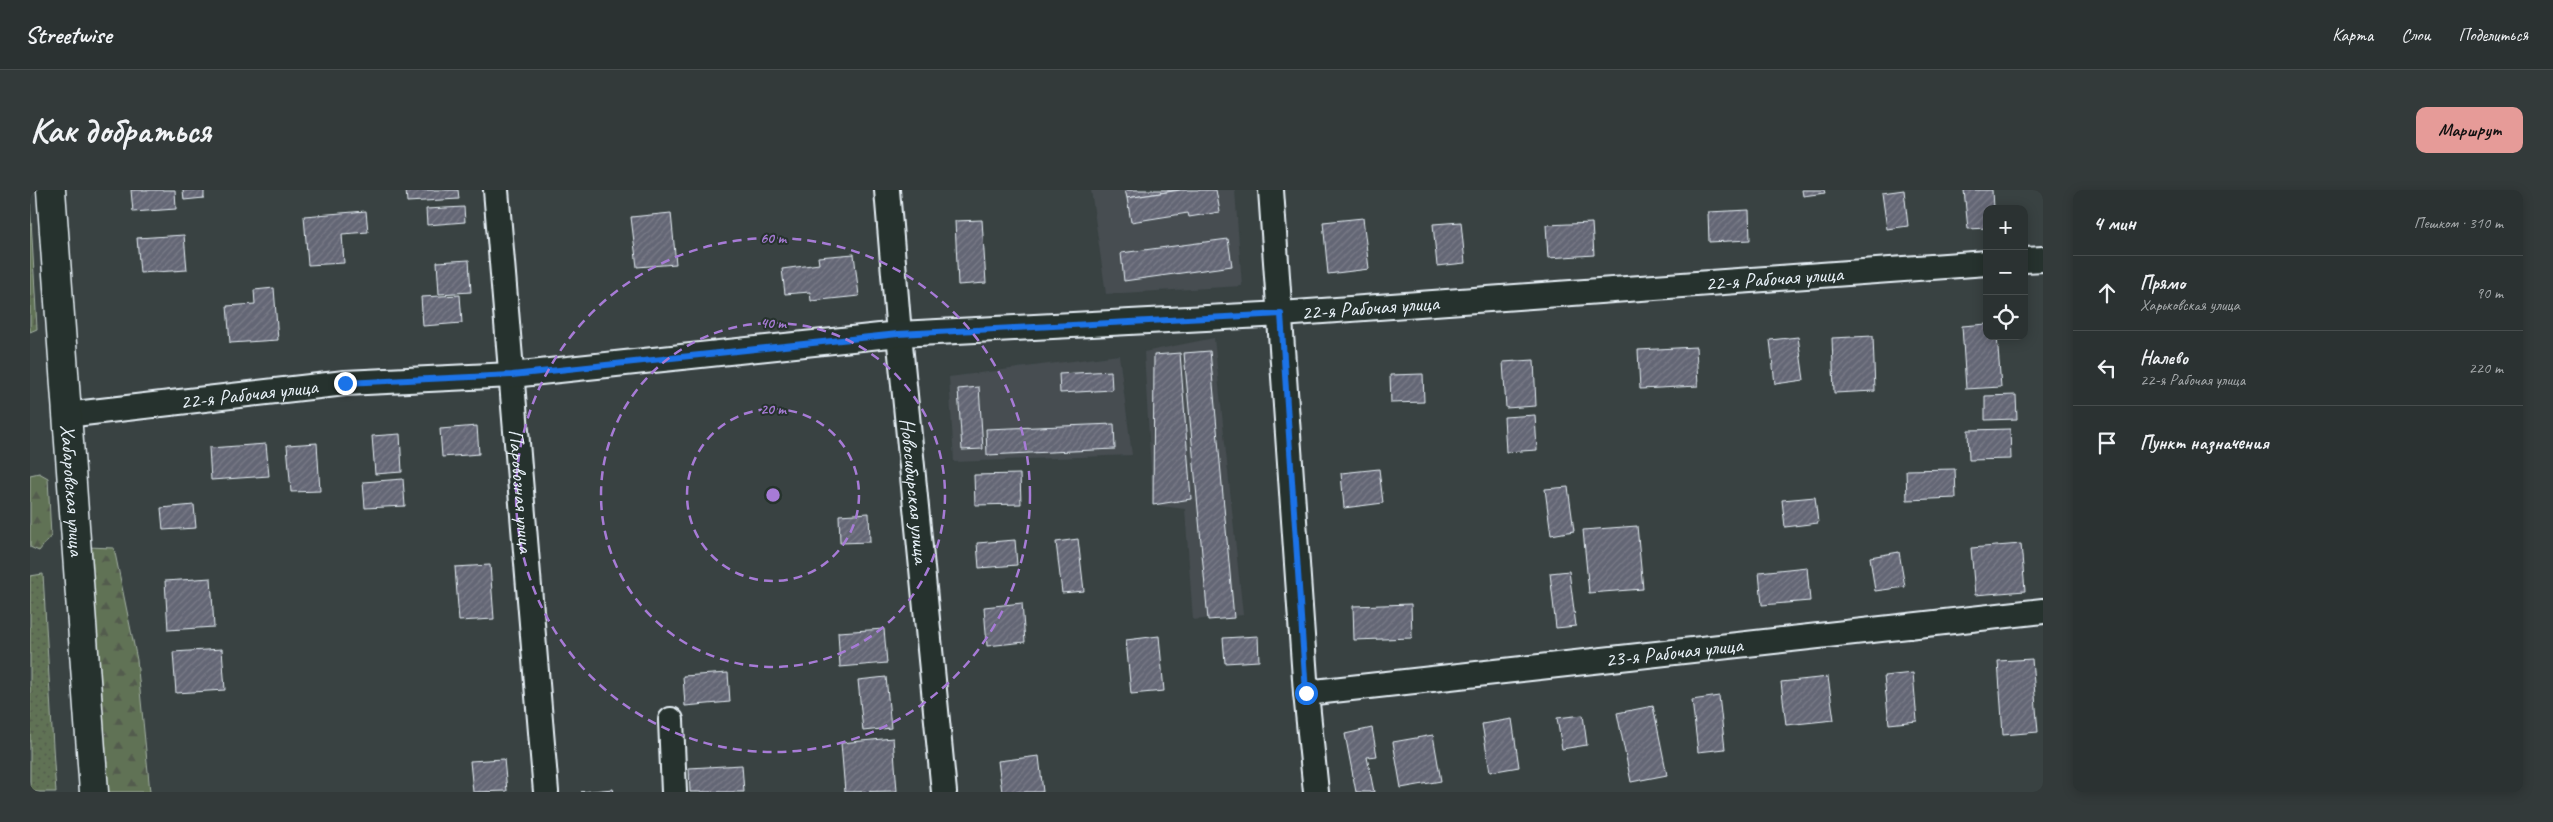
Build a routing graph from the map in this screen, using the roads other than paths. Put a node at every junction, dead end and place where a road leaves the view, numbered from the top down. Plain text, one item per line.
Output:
1 (51, 190) edge
2 (496, 190) edge
3 (887, 190) edge
4 (1271, 190) edge
5 (2043, 259) edge
6 (2028, 260) edge
7 (1983, 263) edge
8 (1281, 314) junction
9 (898, 334) junction
10 (512, 375) junction
11 (66, 415) junction
12 (2043, 611) edge
13 (1306, 693) junction
14 (671, 720) dead end
15 (94, 792) edge
16 (546, 792) edge
17 (674, 792) edge
18 (944, 792) edge
19 (1316, 792) edge

1 - 11 main road, Хабаровская улица
2 - 10 street, Паровозная улица
3 - 9 street, Новосибирская улица
4 - 8 street
5 - 6 street
7 - 8 street, 22-я Рабочая улица
8 - 9 street, 22-я Рабочая улица
8 - 13 street
9 - 10 street, 22-я Рабочая улица
9 - 18 street, Новосибирская улица
10 - 11 street, 22-я Рабочая улица
10 - 16 street, Паровозная улица
11 - 15 main road, Хабаровская улица
12 - 13 street, 23-я Рабочая улица
13 - 19 street
14 - 17 street

